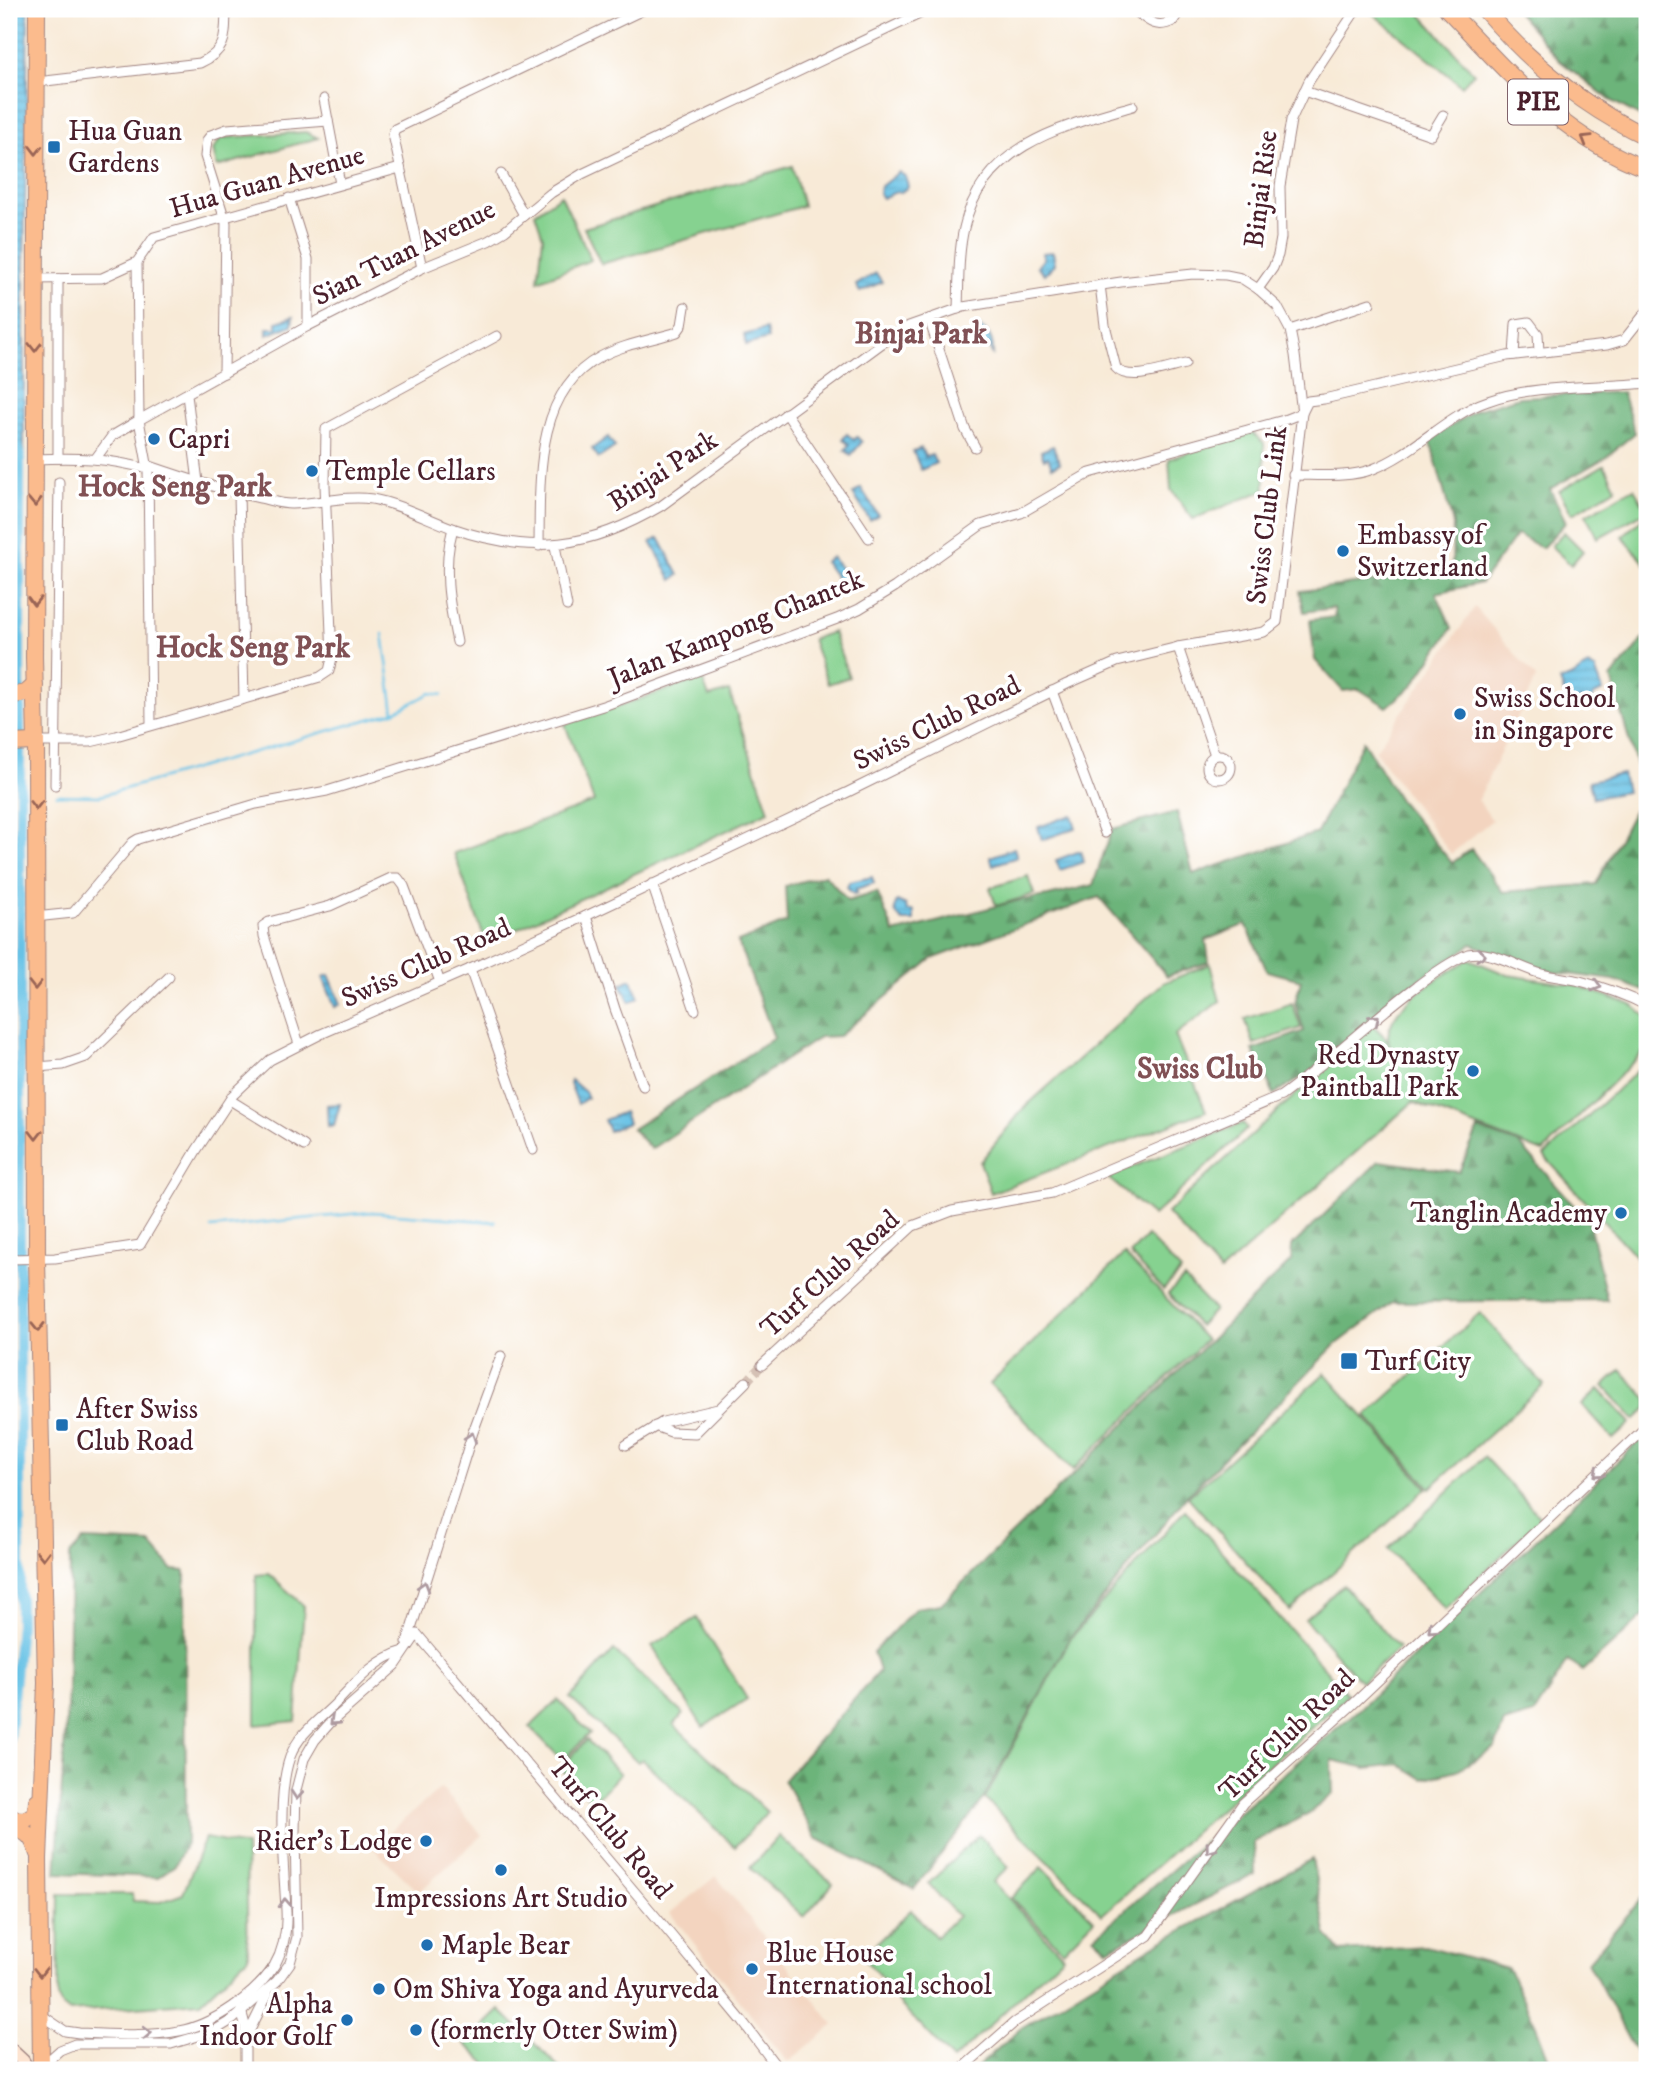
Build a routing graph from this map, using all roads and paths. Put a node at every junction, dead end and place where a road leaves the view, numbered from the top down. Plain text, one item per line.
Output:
1 (37, 9) edge
2 (226, 9) edge
3 (645, 9) edge
4 (930, 9) edge
5 (1133, 9) edge
6 (1181, 9) edge
7 (1447, 9) edge
8 (1484, 9) edge
9 (1356, 10) edge
10 (37, 82) junction
11 (1304, 91) junction
12 (324, 99) dead end
13 (1133, 106) dead end
14 (1443, 116) dead end
15 (328, 121) junction
16 (1647, 137) edge
17 (400, 168) junction
18 (1647, 169) edge
19 (501, 174) dead end
20 (340, 184) junction
21 (289, 198) junction
22 (524, 215) junction
23 (224, 217) junction
24 (137, 262) junction
25 (422, 268) junction
26 (35, 279) junction
27 (58, 279) junction
28 (1100, 285) junction
29 (1258, 289) junction
30 (1370, 303) dead end
31 (685, 307) dead end
32 (958, 309) junction
33 (1647, 312) edge
34 (929, 319) junction
35 (308, 326) junction
36 (1290, 330) junction
37 (497, 337) dead end
38 (1539, 352) junction
39 (1514, 355) junction
40 (1185, 365) dead end
41 (224, 373) junction
42 (1647, 383) edge
43 (187, 395) junction
44 (786, 413) junction
45 (1302, 413) junction
46 (139, 420) junction
47 (975, 447) dead end
48 (58, 458) junction
49 (96, 458) junction
50 (35, 459) junction
51 (147, 467) junction
52 (1293, 475) junction
53 (59, 482) dead end
54 (198, 482) junction
55 (239, 494) junction
56 (326, 501) junction
57 (453, 528) junction
58 (870, 538) dead end
59 (555, 545) junction
60 (539, 546) junction
61 (567, 606) dead end
62 (1277, 622) joint
63 (457, 642) dead end
64 (1178, 646) junction
65 (35, 685) junction
66 (1052, 691) junction
67 (9, 696) edge
68 (244, 699) junction
69 (151, 725) junction
70 (36, 741) junction
71 (9, 743) edge
72 (55, 743) junction
73 (1215, 755) dead end
74 (55, 785) dead end
75 (1105, 833) dead end
76 (652, 884) junction
77 (586, 916) junction
78 (35, 917) junction
79 (470, 970) junction
80 (169, 977) dead end
81 (440, 982) junction
82 (1647, 1006) edge
83 (695, 1010) dead end
84 (299, 1044) junction
85 (36, 1066) junction
86 (643, 1086) dead end
87 (230, 1100) junction
88 (304, 1146) dead end
89 (533, 1150) dead end
90 (9, 1259) edge
91 (32, 1259) junction
92 (501, 1356) dead end
93 (762, 1365) tunnel mouth
94 (746, 1381) tunnel mouth
95 (719, 1408) junction
96 (681, 1418) junction
97 (656, 1426) junction
98 (1647, 1426) edge
99 (699, 1427) junction
100 (626, 1445) dead end
101 (404, 1651) junction
102 (361, 1678) junction
103 (46, 1683) junction
104 (370, 1688) junction
105 (13, 1824) edge
106 (39, 1859) junction
107 (270, 1989) junction
108 (238, 2003) junction
109 (242, 2012) junction
110 (40, 2014) junction
111 (246, 2040) junction
112 (9, 2048) edge
113 (26, 2066) edge
114 (43, 2070) edge
115 (245, 2070) edge
116 (779, 2070) edge
117 (960, 2070) edge

1 - 10 highway
2 - 10 street
3 - 17 street, Hua Guan Avenue
4 - 22 street, Sian Tuan Avenue
5 - 6 street
18 -> 7 highway, PIE
8 - 16 highway, PIE
9 - 11 street, Binjai Rise
10 -> 26 highway
11 - 14 street
11 - 29 street, Binjai Rise
12 - 15 street
13 - 32 street
15 - 20 street
15 - 23 street
17 - 20 street, Hua Guan Avenue
17 - 25 street, Hua Guan Avenue
19 - 22 street
20 - 21 street, Hua Guan Avenue
21 - 23 street, Hua Guan Avenue
21 - 35 street
22 - 25 street, Sian Tuan Avenue
23 - 24 street, Hua Guan Avenue
23 - 41 street
24 - 27 street, Hua Guan Avenue
24 - 46 street
25 - 35 street, Sian Tuan Avenue
26 - 27 street, Hua Guan Avenue
26 -> 50 highway
27 - 48 street
28 - 29 street, Binjai Park
28 - 32 street, Binjai Park
28 - 40 street
29 - 36 street, Binjai Park
30 - 36 street
31 - 60 street
32 - 34 street, Binjai Park
33 - 38 street, Jalan Kampong Chantek
34 - 44 street, Binjai Park
34 - 47 street
35 - 41 street, Sian Tuan Avenue
36 - 45 street, Binjai Park
37 - 56 street
38 - 39 street, Jalan Kampong Chantek
38 - 39 street
39 - 45 street, Jalan Kampong Chantek
41 - 43 street, Sian Tuan Avenue
42 - 52 street
43 - 46 street, Sian Tuan Avenue
43 - 54 street
44 - 58 street
44 - 59 street, Binjai Park
45 - 52 street, Swiss Club Link
45 - 78 street, Jalan Kampong Chantek
46 - 49 street, Sian Tuan Avenue
46 - 51 street
48 - 49 street, Binjai Park
48 - 50 street, Binjai Park
49 - 51 street, Binjai Park
50 -> 65 highway
51 - 54 street, Binjai Park
51 - 69 street
52 - 62 street, Swiss Club Link
53 - 72 street
54 - 55 street, Binjai Park
55 - 56 street, Binjai Park
55 - 68 street
56 - 57 street, Binjai Park
56 - 68 street
57 - 60 street, Binjai Park
57 - 63 street
59 - 60 street, Binjai Park
59 - 61 street
62 - 64 street, Swiss Club Road
64 - 66 street, Swiss Club Road
64 - 73 street
65 - 67 highway
65 - 70 highway
66 - 75 street, Swiss Club Road
66 - 76 street, Swiss Club Road
68 - 69 street
69 - 72 street
70 - 71 highway
70 - 72 street
70 -> 78 highway
72 - 74 street
76 - 77 street, Swiss Club Road
76 - 83 street
77 - 79 street, Swiss Club Road
77 - 86 street
78 -> 85 highway
79 - 81 street, Swiss Club Road
79 - 89 street
80 - 85 street
81 - 84 street, Swiss Club Road
81 - 84 street
93 -> 82 street, Turf Club Road
84 - 87 street, Swiss Club Road
85 -> 91 highway
87 - 88 street
87 - 91 street, Swiss Club Road
90 - 91 street
91 -> 103 highway
101 -> 92 street
94 - 95 street
95 - 96 street
95 - 99 street
96 - 97 street
96 - 99 street
97 - 99 street
97 - 100 street
98 -> 117 street, Turf Club Road
101 - 102 street, Turf Club Road
101 - 104 street
101 - 116 street, Turf Club Road
102 - 104 street
108 -> 102 street, Turf Club Road
103 - 105 highway
103 - 106 highway
104 -> 107 street
105 - 106 highway
106 -> 110 highway
107 - 109 street
107 - 111 street
108 - 109 street
110 -> 108 street, Turf Club Road
109 - 111 street
109 - 114 street
110 - 114 highway
111 - 115 street
112 - 113 main road

